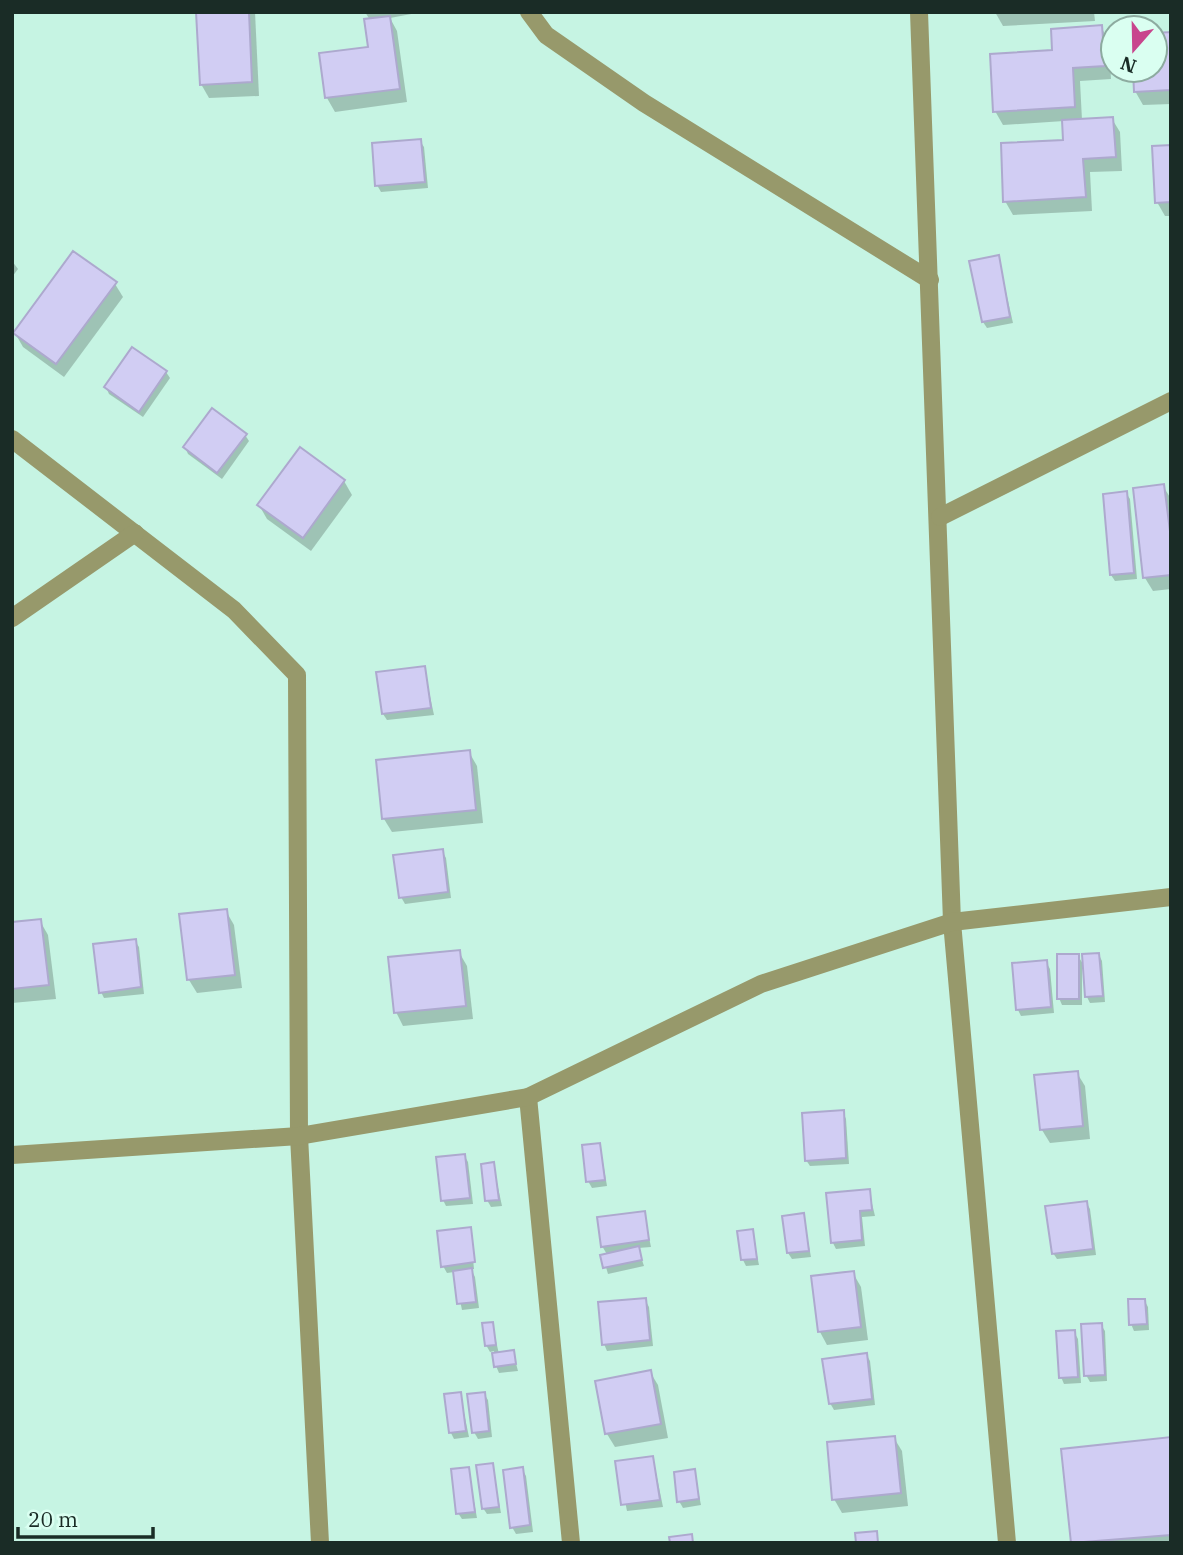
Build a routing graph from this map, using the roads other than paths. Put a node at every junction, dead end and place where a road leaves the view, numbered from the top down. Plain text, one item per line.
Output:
1 (529, 12) edge
2 (919, 12) edge
3 (930, 280) junction
4 (1171, 401) edge
5 (12, 439) edge
6 (940, 517) junction
7 (135, 533) junction
8 (12, 618) edge
9 (1171, 897) edge
10 (952, 922) junction
11 (528, 1097) junction
12 (299, 1136) junction
13 (12, 1155) edge
14 (320, 1543) edge
15 (571, 1543) edge
16 (1007, 1543) edge

1 - 3 street
2 - 3 street
3 - 6 street
4 - 6 street
5 - 7 street
6 - 10 street
7 - 8 street
7 - 12 street
9 - 10 street
10 - 11 street
10 - 16 street
11 - 12 street
11 - 15 street
12 - 13 street
12 - 14 street

